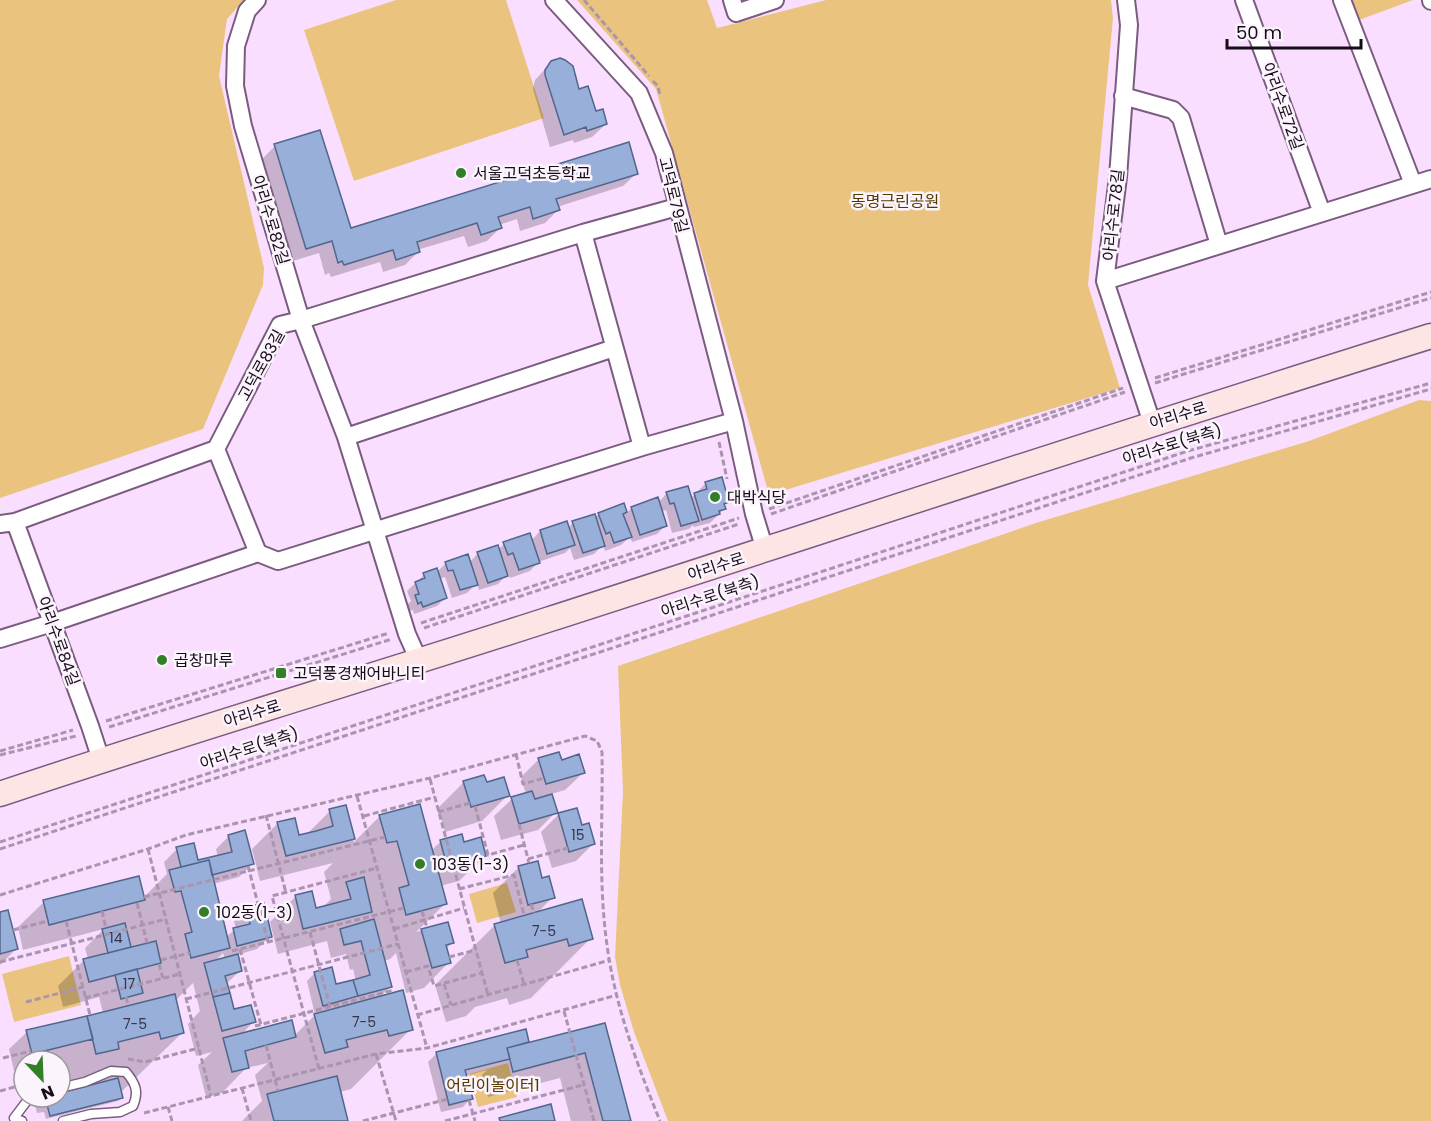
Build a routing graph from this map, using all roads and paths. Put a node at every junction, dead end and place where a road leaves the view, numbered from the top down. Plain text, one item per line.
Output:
1 (257, 0) edge
2 (554, 0) edge
3 (775, 0) edge
4 (1126, 0) edge
5 (1244, 0) edge
6 (1342, 0) edge
7 (734, 7) edge
8 (1123, 96) junction
9 (1431, 179) edge
10 (1413, 184) junction
11 (677, 207) junction
12 (1322, 213) junction
13 (583, 233) junction
14 (1219, 245) junction
15 (1105, 281) junction
16 (1431, 292) edge
17 (1431, 298) edge
18 (301, 320) junction
19 (1431, 336) edge
20 (614, 348) junction
21 (1431, 383) edge
22 (1140, 385) junction
23 (1431, 389) edge
24 (734, 421) junction
25 (1152, 423) junction
26 (715, 426) junction
27 (346, 438) junction
28 (642, 447) junction
29 (216, 449) junction
30 (728, 484) dead end
31 (755, 517) junction
32 (736, 519) junction
33 (8, 523) edge
34 (737, 525) junction
35 (376, 531) junction
36 (765, 550) junction
37 (258, 553) junction
38 (52, 623) junction
39 (407, 631) junction
40 (0, 639) edge
41 (419, 661) junction
42 (91, 729) junction
43 (0, 753) edge
44 (516, 754) junction
45 (100, 760) junction
46 (430, 778) junction
47 (544, 778) dead end
48 (0, 794) edge
49 (357, 796) junction
50 (435, 798) junction
51 (470, 803) dead end
52 (475, 806) dead end
53 (438, 812) junction
54 (266, 815) junction
55 (363, 817) junction
56 (519, 824) dead end
57 (385, 837) dead end
58 (0, 842) edge
59 (524, 845) junction
60 (568, 848) dead end
61 (0, 849) edge
62 (148, 849) junction
63 (248, 866) dead end
64 (377, 868) junction
65 (249, 871) junction
66 (459, 889) junction
67 (286, 893) junction
68 (0, 895) edge
69 (144, 897) dead end
70 (137, 903) dead end
71 (531, 904) dead end
72 (404, 908) dead end
73 (464, 908) junction
74 (102, 911) dead end
75 (422, 911) dead end
76 (534, 913) dead end
77 (524, 915) dead end
78 (166, 920) junction
79 (48, 921) dead end
80 (66, 921) dead end
81 (143, 926) junction
82 (106, 928) dead end
83 (426, 928) dead end
84 (394, 929) junction
85 (13, 930) dead end
86 (310, 932) junction
87 (268, 942) junction
88 (147, 943) dead end
89 (72, 944) junction
90 (398, 944) junction
91 (240, 949) junction
92 (476, 950) junction
93 (232, 951) dead end
94 (190, 952) dead end
95 (449, 957) dead end
96 (517, 960) dead end
97 (610, 960) junction
98 (0, 962) edge
99 (293, 971) junction
100 (405, 972) junction
101 (482, 973) junction
102 (180, 974) junction
103 (163, 978) junction
104 (444, 984) junction
105 (524, 984) junction
106 (83, 987) junction
107 (393, 990) dead end
108 (488, 995) junction
109 (617, 995) junction
110 (126, 997) dead end
111 (85, 998) junction
112 (186, 999) junction
113 (26, 1002) dead end
114 (129, 1005) dead end
115 (451, 1005) junction
116 (330, 1007) junction
117 (564, 1011) junction
118 (90, 1015) dead end
119 (417, 1016) junction
120 (261, 1025) junction
121 (255, 1026) dead end
122 (266, 1045) dead end
123 (427, 1048) junction
124 (376, 1054) junction
125 (12, 1056) edge
126 (3, 1058) dead end
127 (319, 1069) junction
128 (72, 1085) edge
129 (584, 1085) junction
130 (242, 1088) junction
131 (278, 1091) dead end
132 (211, 1096) junction
133 (448, 1099) dead end
134 (469, 1100) dead end
135 (168, 1107) junction
136 (21, 1109) edge
137 (133, 1116) dead end
138 (22, 1121) edge
139 (63, 1121) edge
140 (172, 1121) edge
141 (251, 1121) edge
142 (363, 1121) edge
143 (396, 1121) edge
144 (445, 1121) edge
145 (475, 1121) edge
146 (594, 1121) edge
147 (660, 1121) edge

1 - 18 street, 아리수로82길
2 - 11 street, 고덕로79길
3 - 7 street
4 - 8 street, 아리수로78길
5 - 12 street, 아리수로72길
6 - 10 street
8 - 14 street
8 - 15 street, 아리수로78길
9 - 10 street
10 - 12 street
11 - 13 street, 고덕로83길
11 - 24 street, 고덕로79길
12 - 14 street
13 - 18 street, 고덕로83길
13 - 20 street
14 - 15 street
15 - 22 street, 아리수로78길
16 - 22 path
17 - 22 path
18 - 27 street, 아리수로82길
18 - 29 street, 고덕로83길
19 - 25 main road, 아리수로
20 - 27 street
20 - 28 street
21 - 58 path, 아리수로(북측)
22 - 25 street, 아리수로78길
22 - 31 path
23 - 61 path
24 - 26 street
24 - 31 street, 고덕로79길
25 - 36 main road, 아리수로
26 - 28 street
26 - 30 path
27 - 35 street, 아리수로82길
28 - 35 street
29 - 33 street
29 - 37 street
31 - 32 path
31 - 34 path
31 - 36 street, 고덕로79길
32 - 34 path
32 - 39 path
33 - 38 street, 아리수로84길
34 - 39 path
35 - 37 street
35 - 39 street, 아리수로82길
36 - 41 main road, 아리수로
37 - 38 street
38 - 40 street
38 - 42 street, 아리수로84길
39 - 41 street, 아리수로82길
39 - 42 path
39 - 42 path
41 - 45 main road, 아리수로
42 - 43 path
42 - 45 street, 아리수로84길
44 - 46 path
44 - 47 path
44 - 97 path
45 - 48 main road, 아리수로
46 - 49 path
46 - 50 path
49 - 54 path
49 - 55 path
50 - 53 path
50 - 55 path
51 - 53 path
52 - 59 path
53 - 66 path
54 - 62 path
54 - 67 path
55 - 64 path
56 - 59 path
57 - 65 path, bridge
59 - 60 path
62 - 68 path
62 - 78 path
63 - 65 path, bridge
64 - 67 path
64 - 84 path
65 - 69 path, bridge
65 - 87 path
66 - 73 path
66 - 77 path
67 - 99 path
70 - 81 path
71 - 76 path
72 - 86 path, bridge
73 - 84 path
73 - 92 path
74 - 82 path
75 - 83 path, bridge
78 - 81 path
78 - 102 path
79 - 85 path
80 - 89 path
81 - 88 path
81 - 89 path
84 - 90 path
86 - 87 path, bridge
86 - 116 path, bridge
87 - 91 path, bridge
89 - 98 path
89 - 106 path
90 - 99 path
90 - 100 path
91 - 93 path, bridge
91 - 120 path, bridge
92 - 95 path
92 - 101 path
94 - 103 path, bridge
96 - 105 path
97 - 105 path
97 - 109 path
99 - 112 path
99 - 127 path
100 - 104 path
100 - 119 path
101 - 104 path
101 - 108 path
102 - 103 path
102 - 112 path
103 - 111 path
104 - 115 path
105 - 108 path
106 - 111 path
106 - 113 path
107 - 116 path, bridge
108 - 115 path
109 - 117 path
109 - 147 path
110 - 114 path
111 - 118 path
112 - 132 path
115 - 119 path
116 - 120 path, bridge
117 - 123 path
117 - 129 path
119 - 123 path
120 - 121 path, bridge
122 - 131 path, bridge
123 - 124 path
124 - 127 path
124 - 143 path
125 - 126 path
127 - 130 path
128 - 139 lane
129 - 144 path
129 - 146 path
130 - 132 path
130 - 141 path
132 - 135 path
133 - 142 path, bridge
134 - 145 path, bridge
135 - 137 path
135 - 140 path
136 - 138 lane

